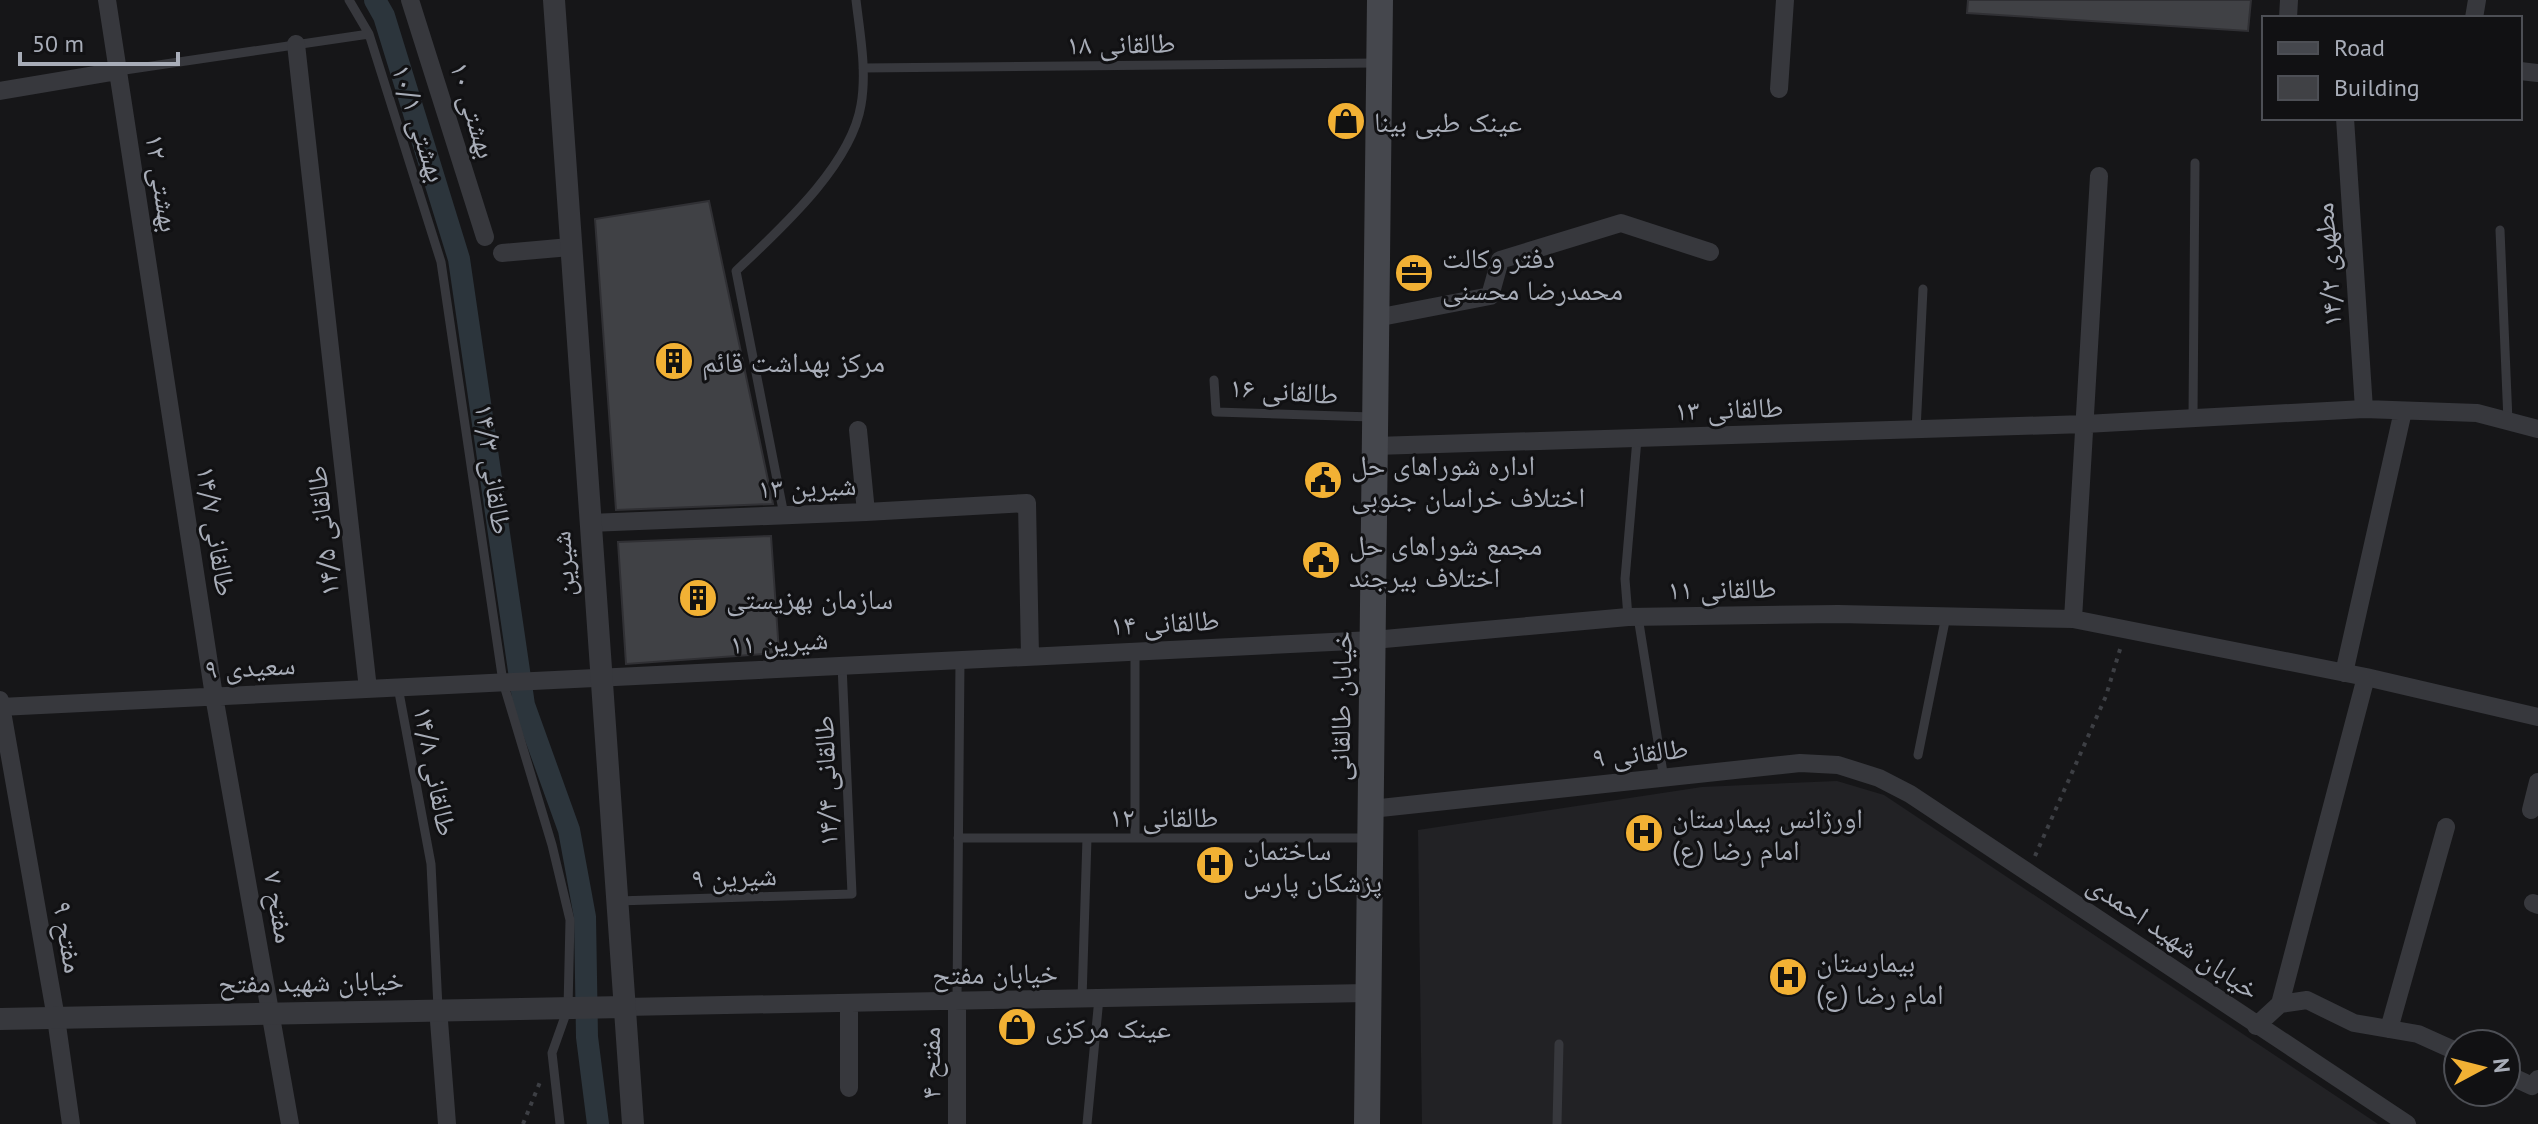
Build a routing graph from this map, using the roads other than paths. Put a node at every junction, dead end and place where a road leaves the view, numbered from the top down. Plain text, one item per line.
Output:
1 (107, 0) edge
2 (349, 0) edge
3 (410, 0) edge
4 (554, 0) edge
5 (856, 0) edge
6 (1380, 0) edge
7 (1785, 0) edge
8 (369, 34) junction
9 (296, 44) junction
10 (1380, 63) junction
11 (863, 68) junction
12 (118, 71) junction
13 (1779, 89) dead end
14 (0, 91) edge
15 (2345, 120) edge
16 (2195, 163) dead end
17 (2099, 176) dead end
18 (2500, 230) dead end
19 (485, 237) dead end
20 (570, 247) junction
21 (1710, 252) dead end
22 (502, 253) dead end
23 (441, 262) joint
24 (1923, 289) dead end
25 (1376, 318) junction
26 (164, 374) joint
27 (1214, 380) dead end
28 (2364, 409) junction
29 (2403, 411) junction
30 (1375, 417) junction
31 (2193, 418) junction
32 (2508, 421) junction
33 (2085, 424) junction
34 (2538, 429) edge
35 (858, 430) dead end
36 (1916, 430) junction
37 (1637, 439) junction
38 (1375, 446) junction
39 (866, 512) junction
40 (784, 515) junction
41 (589, 523) junction
42 (1946, 616) junction
43 (1633, 617) junction
44 (2073, 619) junction
45 (1373, 640) junction
46 (1135, 651) junction
47 (1030, 656) junction
48 (960, 660) junction
49 (842, 665) junction
50 (2344, 673) junction
51 (601, 677) junction
52 (2366, 677) junction
53 (550, 680) joint
54 (503, 682) junction
55 (398, 687) junction
56 (368, 689) junction
57 (214, 696) junction
58 (0, 700) edge
59 (0, 707) edge
60 (2538, 717) edge
61 (1918, 755) dead end
62 (1664, 779) junction
63 (2538, 782) edge
64 (1910, 794) joint
65 (1371, 809) junction
66 (2531, 810) dead end
67 (2446, 827) dead end
68 (958, 838) junction
69 (1087, 838) junction
70 (1135, 838) junction
71 (1371, 838) junction
72 (243, 859) joint
73 (852, 894) joint
74 (617, 901) junction
75 (1368, 993) junction
76 (1090, 999) junction
77 (957, 1002) junction
78 (849, 1004) junction
79 (2280, 1004) junction
80 (624, 1007) junction
81 (438, 1008) junction
82 (568, 1008) junction
83 (271, 1012) junction
84 (56, 1018) junction
85 (0, 1019) edge
86 (2256, 1026) junction
87 (2389, 1029) junction
88 (1559, 1044) dead end
89 (2442, 1045) edge
90 (2538, 1079) edge
91 (2522, 1081) edge
92 (849, 1088) dead end
93 (71, 1124) edge
94 (290, 1124) edge
95 (447, 1124) edge
96 (560, 1124) edge
97 (633, 1124) edge
98 (957, 1124) edge
99 (1087, 1124) edge
100 (1367, 1124) edge
101 (1557, 1124) edge
102 (2407, 1124) edge

1 - 12 street, بهشتی ۱۲
2 - 8 lane, بهشتی ۱۰/۱
3 - 19 street, بهشتی ۱۰
4 - 20 street, شیرین
5 - 11 lane
6 - 10 main road, خیابان طالقانی
7 - 13 street
8 - 9 lane
8 - 23 lane, بهشتی ۱۰/۱
9 - 12 lane
9 - 56 street, طالقانی ۱۴/۵
10 - 11 lane, طالقانی ۱۸
10 - 25 main road, خیابان طالقانی
11 - 40 lane
12 - 14 street
12 - 26 street, بهشتی ۱۲
15 - 28 street, مطهری ۱۴/۲
16 - 31 lane
17 - 33 street
18 - 32 lane
20 - 22 street
20 - 41 street, شیرین
21 - 25 street
23 - 54 lane, طالقانی ۱۴/۳
24 - 36 lane
25 - 30 main road, خیابان طالقانی
26 - 57 street, طالقانی ۱۴/۷
27 - 30 lane, طالقانی ۱۶
28 - 29 street, طالقانی ۱۳
28 - 31 street, طالقانی ۱۳
29 - 32 street, طالقانی ۱۳
29 - 50 street
30 - 38 main road, خیابان طالقانی
31 - 33 street, طالقانی ۱۳
32 - 34 street, طالقانی ۱۳
33 - 36 street, طالقانی ۱۳
33 - 44 street
35 - 39 street
36 - 37 street, طالقانی ۱۳
37 - 38 street, طالقانی ۱۳
37 - 43 lane
38 - 45 main road, خیابان طالقانی
39 - 40 street, شیرین ۱۳
39 - 47 street, شیرین ۱۳
40 - 41 street, شیرین ۱۳
41 - 51 street, شیرین
42 - 43 street, طالقانی ۱۱
42 - 44 street, طالقانی ۱۱
42 - 61 lane
43 - 45 street, طالقانی ۱۱
43 - 62 lane
44 - 50 street, طالقانی ۱۱
45 - 46 street, طالقانی ۱۴
45 - 65 main road, خیابان طالقانی
46 - 47 street, طالقانی ۱۴
46 - 70 lane
47 - 48 street, طالقانی ۱۴
48 - 49 street, شیرین ۱۱
48 - 68 lane
49 - 51 street, شیرین ۱۱
49 - 73 lane, طالقانی ۱۴/۴
50 - 52 street, طالقانی ۱۱
51 - 53 street, شیرین ۱۱
51 - 74 street, شیرین
52 - 60 street, طالقانی ۱۱
52 - 79 street
53 - 54 street, سعیدی ۹
54 - 55 street, سعیدی ۹
54 - 82 lane, طالقانی ۱۴/۳
55 - 56 street, سعیدی ۹
55 - 81 lane, طالقانی ۱۴/۸
56 - 57 street, سعیدی ۹
57 - 59 street, سعیدی ۹
57 - 72 street, طالقانی ۱۴/۷
58 - 59 street, مفتح ۹
59 - 84 street, مفتح ۹
62 - 64 street, طالقانی ۹
62 - 65 street, طالقانی ۹
63 - 66 street
64 - 86 street, خیابان شهید احمدی
65 - 71 main road, خیابان طالقانی
67 - 87 street
68 - 69 lane, طالقانی ۱۲
68 - 77 lane
69 - 70 lane, طالقانی ۱۲
69 - 76 lane
70 - 71 lane, طالقانی ۱۲
71 - 75 main road, خیابان طالقانی
72 - 83 street, مفتح ۷
73 - 74 lane, شیرین ۹
74 - 80 street, شیرین
75 - 76 street, خیابان مفتح
75 - 100 main road, خیابان طالقانی
76 - 77 street, خیابان مفتح
76 - 99 lane
77 - 78 street, خیابان مفتح
77 - 98 street, مفتح ۴
78 - 80 street, خیابان مفتح
78 - 92 street
79 - 86 street
79 - 87 street
80 - 82 street, خیابان شهید مفتح
80 - 97 street, شیرین
81 - 82 street, خیابان شهید مفتح
81 - 83 street, خیابان شهید مفتح
81 - 95 street
82 - 96 lane, طالقانی ۱۴/۳
83 - 84 street, خیابان شهید مفتح
83 - 94 street, مفتح ۷
84 - 85 street, خیابان شهید مفتح
84 - 93 street, مفتح ۹
86 - 102 street, خیابان شهید احمدی
87 - 89 street
88 - 101 lane
90 - 91 street

